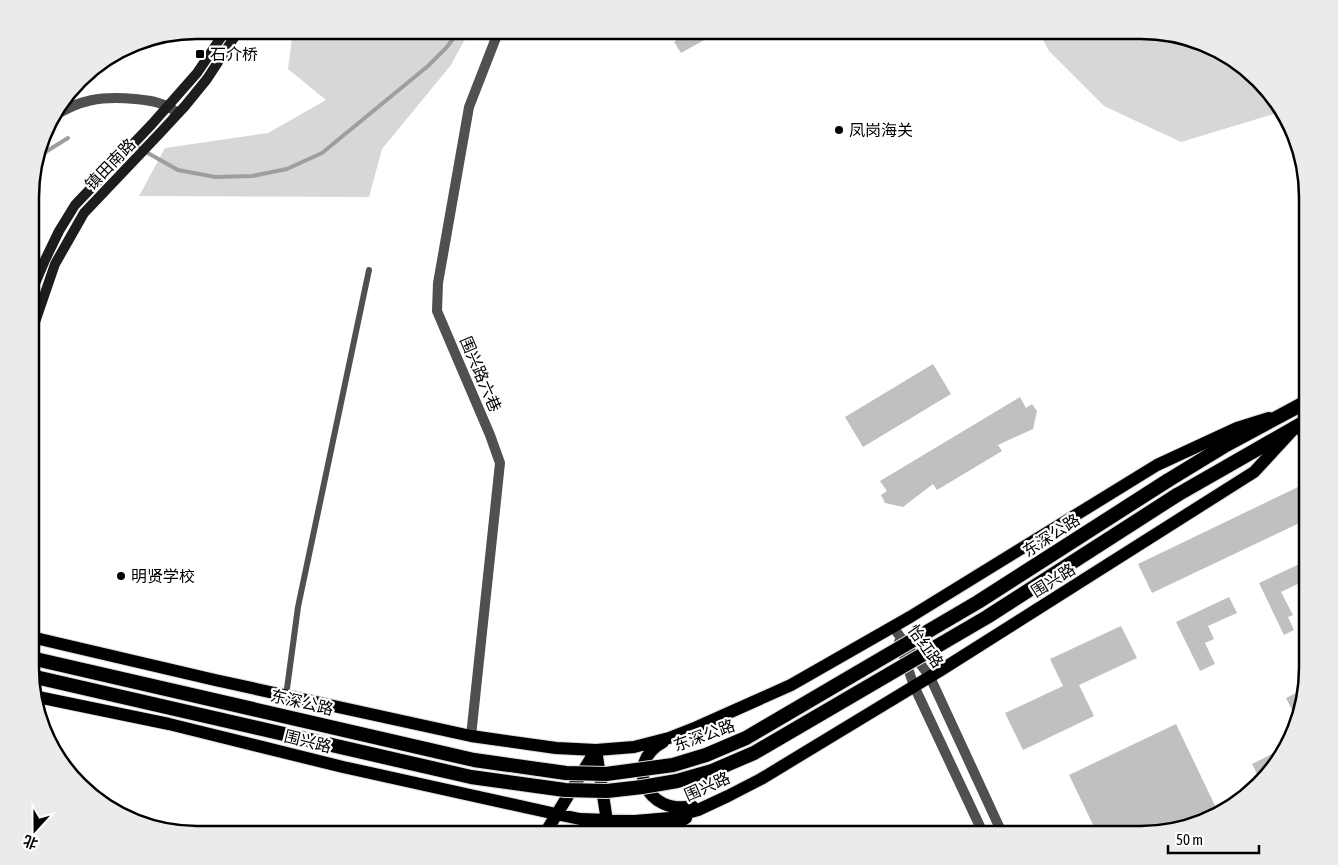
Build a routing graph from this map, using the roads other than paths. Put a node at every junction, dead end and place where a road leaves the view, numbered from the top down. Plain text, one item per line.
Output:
1 (221, 39) edge
2 (233, 39) edge
3 (495, 39) edge
4 (169, 106) junction
5 (65, 109) edge
6 (178, 113) junction
7 (369, 270) dead end
8 (39, 275) edge
9 (39, 311) edge
10 (1299, 406) edge
11 (1288, 412) junction
12 (1299, 425) edge
13 (1299, 427) edge
14 (893, 627) junction
15 (39, 639) edge
16 (39, 660) edge
17 (930, 676) junction
18 (39, 678) edge
19 (914, 686) junction
20 (286, 696) junction
21 (42, 698) edge
22 (470, 736) junction
23 (669, 738) junction
24 (596, 750) junction
25 (728, 796) junction
26 (556, 814) junction
27 (607, 820) junction
28 (549, 826) edge
29 (607, 826) edge
30 (672, 826) edge
31 (980, 826) edge
32 (999, 826) edge

1 - 4 main road, 镇田南路
2 - 6 main road, 镇田南路
3 - 22 street, 围兴路六巷
4 - 5 street
4 - 6 street
4 - 8 main road, 镇田南路
6 - 9 main road, 镇田南路
7 - 20 lane
10 - 11 highway, 东深公路
11 - 14 main road
11 - 16 highway, 东深公路, bridge
12 - 18 highway, bridge
13 - 17 main road, 围兴路
14 - 17 street, 怡红路
14 - 19 street, 怡红路
14 - 23 main road
15 - 20 main road
17 - 19 main road, 围兴路
17 - 32 street, 怡红路
19 - 25 main road, 围兴路
19 - 31 street, 怡红路
20 - 22 main road
21 - 26 main road, 围兴路
22 - 24 main road
23 - 24 main road
23 - 25 main road
24 - 26 main road
24 - 27 main road
25 - 27 main road, 围兴路
25 - 30 main road
26 - 27 main road, 围兴路
26 - 28 main road
27 - 29 main road

